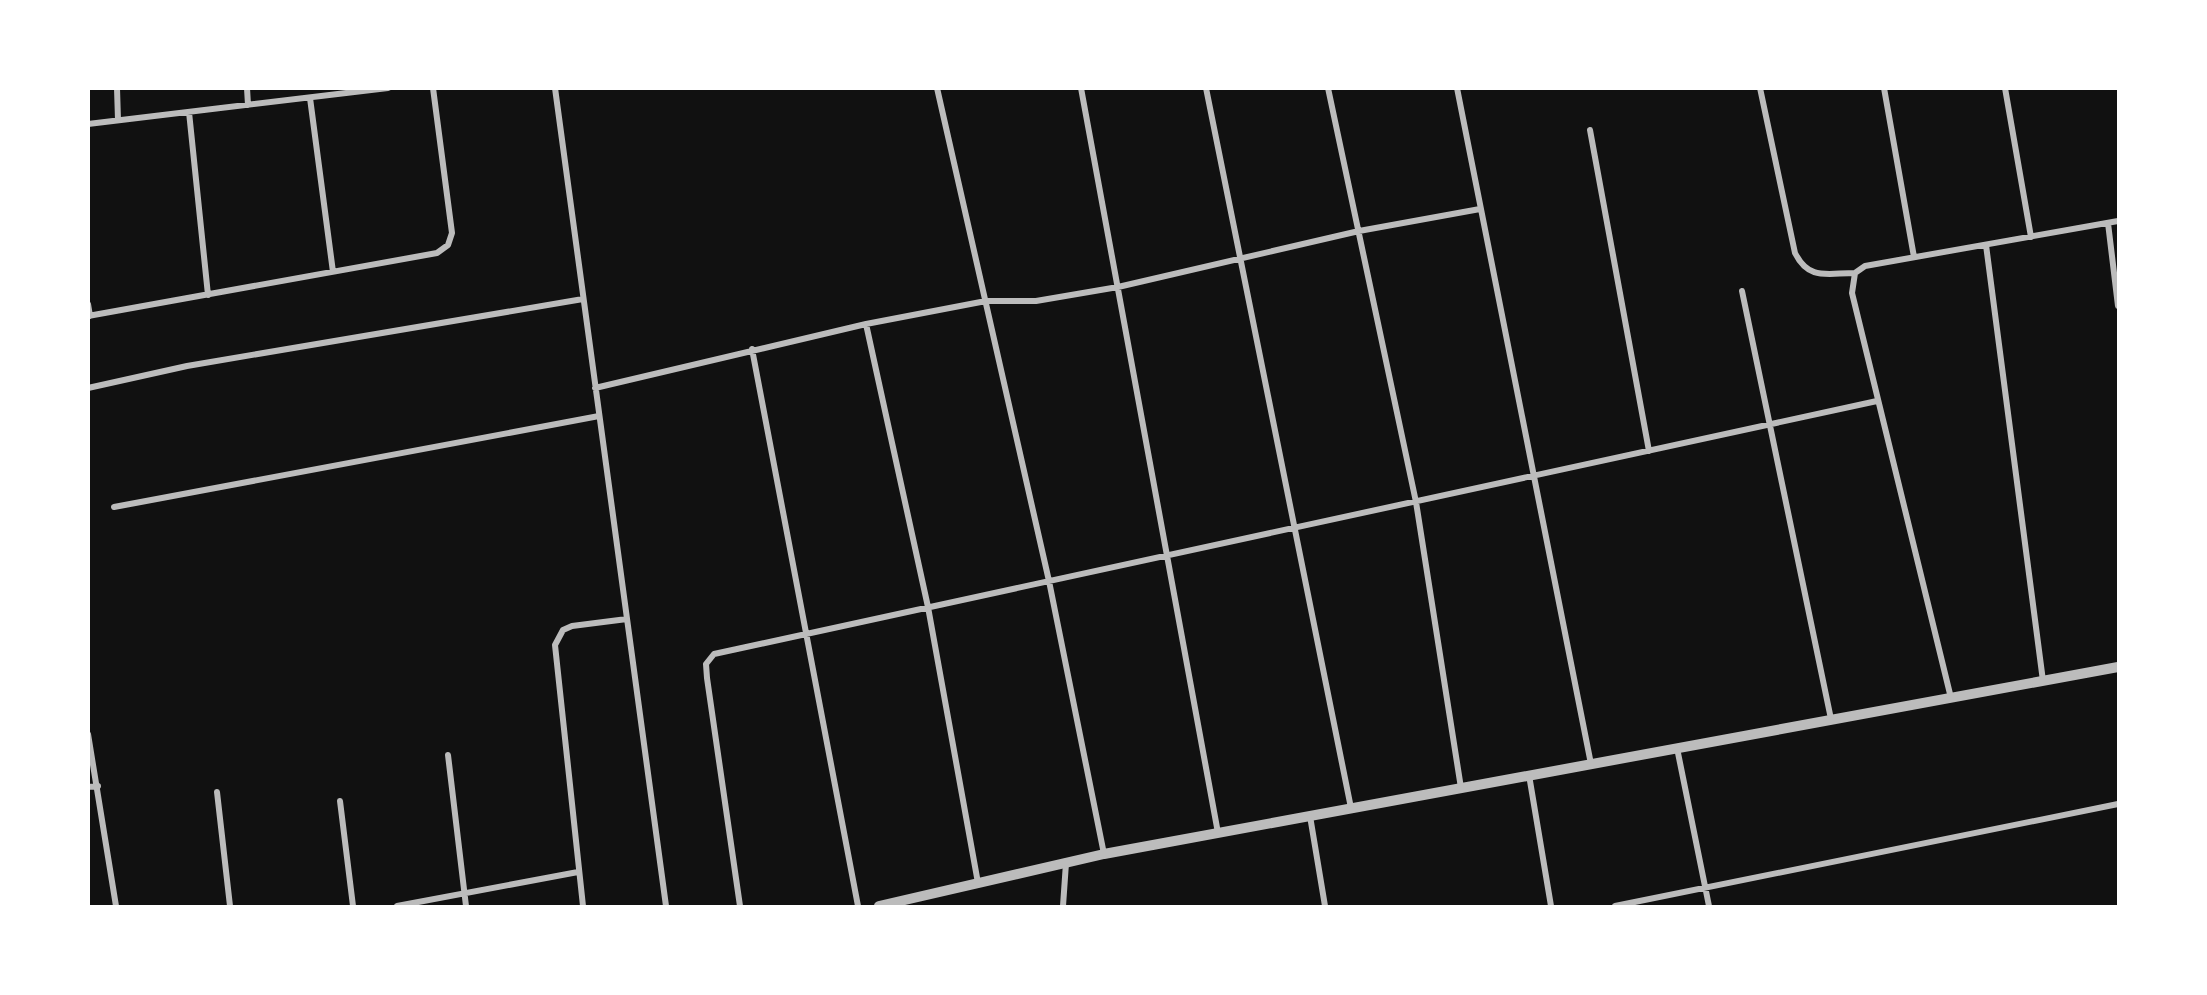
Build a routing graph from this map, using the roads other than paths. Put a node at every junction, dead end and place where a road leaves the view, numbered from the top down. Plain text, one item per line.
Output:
1 (117, 88) edge
2 (247, 88) edge
3 (387, 88) edge
4 (433, 88) edge
5 (555, 88) edge
6 (937, 88) edge
7 (1081, 88) edge
8 (1206, 88) edge
9 (1328, 88) edge
10 (1457, 88) edge
11 (1760, 88) edge
12 (1884, 88) edge
13 (2005, 88) edge
14 (371, 90) edge
15 (310, 98) junction
16 (248, 105) junction
17 (189, 112) junction
18 (118, 120) junction
19 (88, 124) edge
20 (1590, 130) dead end
21 (1480, 209) junction
22 (2118, 221) edge
23 (2108, 223) junction
24 (1359, 231) junction
25 (2031, 237) junction
26 (1986, 245) junction
27 (1240, 257) junction
28 (1914, 257) junction
29 (333, 272) junction
30 (1855, 273) junction
31 (1118, 287) junction
32 (1742, 291) dead end
33 (208, 295) junction
34 (583, 299) junction
35 (986, 301) junction
36 (88, 304) edge
37 (2118, 306) edge
38 (89, 316) edge
39 (866, 324) junction
40 (752, 349) junction
41 (88, 388) edge
42 (595, 388) junction
43 (1878, 401) junction
44 (599, 416) junction
45 (1770, 424) junction
46 (1649, 451) junction
47 (1533, 476) junction
48 (1416, 502) junction
49 (114, 507) dead end
50 (1296, 528) junction
51 (1165, 556) junction
52 (1049, 581) junction
53 (928, 607) junction
54 (627, 619) junction
55 (807, 634) junction
56 (2118, 667) edge
57 (2043, 681) junction
58 (1951, 698) junction
59 (1831, 719) junction
60 (88, 734) edge
61 (1677, 748) junction
62 (448, 755) dead end
63 (1591, 764) junction
64 (1528, 775) junction
65 (98, 786) junction
66 (88, 788) edge
67 (1461, 788) junction
68 (216, 792) dead end
69 (340, 801) dead end
70 (2118, 804) edge
71 (1351, 808) junction
72 (1310, 816) junction
73 (1218, 833) junction
74 (1104, 854) junction
75 (1066, 863) junction
76 (578, 872) junction
77 (978, 883) junction
78 (1705, 888) junction
79 (464, 894) junction
80 (917, 902) edge
81 (116, 906) edge
82 (230, 906) edge
83 (353, 906) edge
84 (397, 906) edge
85 (466, 906) edge
86 (584, 906) edge
87 (666, 906) edge
88 (740, 906) edge
89 (858, 906) edge
90 (879, 906) edge
91 (1064, 906) edge
92 (1325, 906) edge
93 (1551, 906) edge
94 (1615, 906) edge
95 (1708, 906) edge

1 - 18 street
2 - 16 street
3 - 14 street
4 - 29 street
5 - 34 street
6 - 35 street
7 - 31 street
8 - 27 street
9 - 24 street
10 - 21 street
11 - 30 street
12 - 28 street
13 - 25 street
14 - 15 street
15 - 16 street
15 - 29 street
16 - 17 street
17 - 18 street
17 - 33 street
18 - 19 street
20 - 46 street
21 - 24 street
21 - 47 street
22 - 23 street
23 - 25 street
23 - 37 street
24 - 27 street
24 - 48 street
25 - 26 street
26 - 28 street
26 - 57 street
27 - 31 street
27 - 50 street
28 - 30 street
29 - 33 street
30 - 43 street
31 - 35 street
31 - 51 street
32 - 45 street
33 - 38 street
34 - 41 street
34 - 42 street
35 - 39 street
35 - 52 street
36 - 38 street
39 - 40 street
39 - 53 street
40 - 42 street
40 - 55 street
42 - 44 street
43 - 45 street
43 - 58 street
44 - 49 street
44 - 54 street
45 - 46 street
45 - 59 street
46 - 47 street
47 - 48 street
47 - 63 street
48 - 50 street
48 - 67 street
50 - 51 street
50 - 71 street
51 - 52 street
51 - 73 street
52 - 53 street
52 - 74 street
53 - 55 street
53 - 77 street
54 - 76 street
54 - 87 street
55 - 88 street
55 - 89 street
56 - 57 street
57 - 58 street
58 - 59 street
59 - 61 street
60 - 65 street
61 - 63 street
61 - 78 street
62 - 79 street
63 - 64 street
64 - 67 street
64 - 93 street
65 - 66 street
65 - 81 street
67 - 71 street
68 - 82 street
69 - 83 street
70 - 78 street
71 - 72 street
72 - 73 street
72 - 92 street
73 - 74 street
74 - 75 street
75 - 77 street
75 - 91 street
76 - 79 street
76 - 86 street
77 - 80 street
78 - 94 street
78 - 95 street
79 - 84 street
79 - 85 street
80 - 90 street

